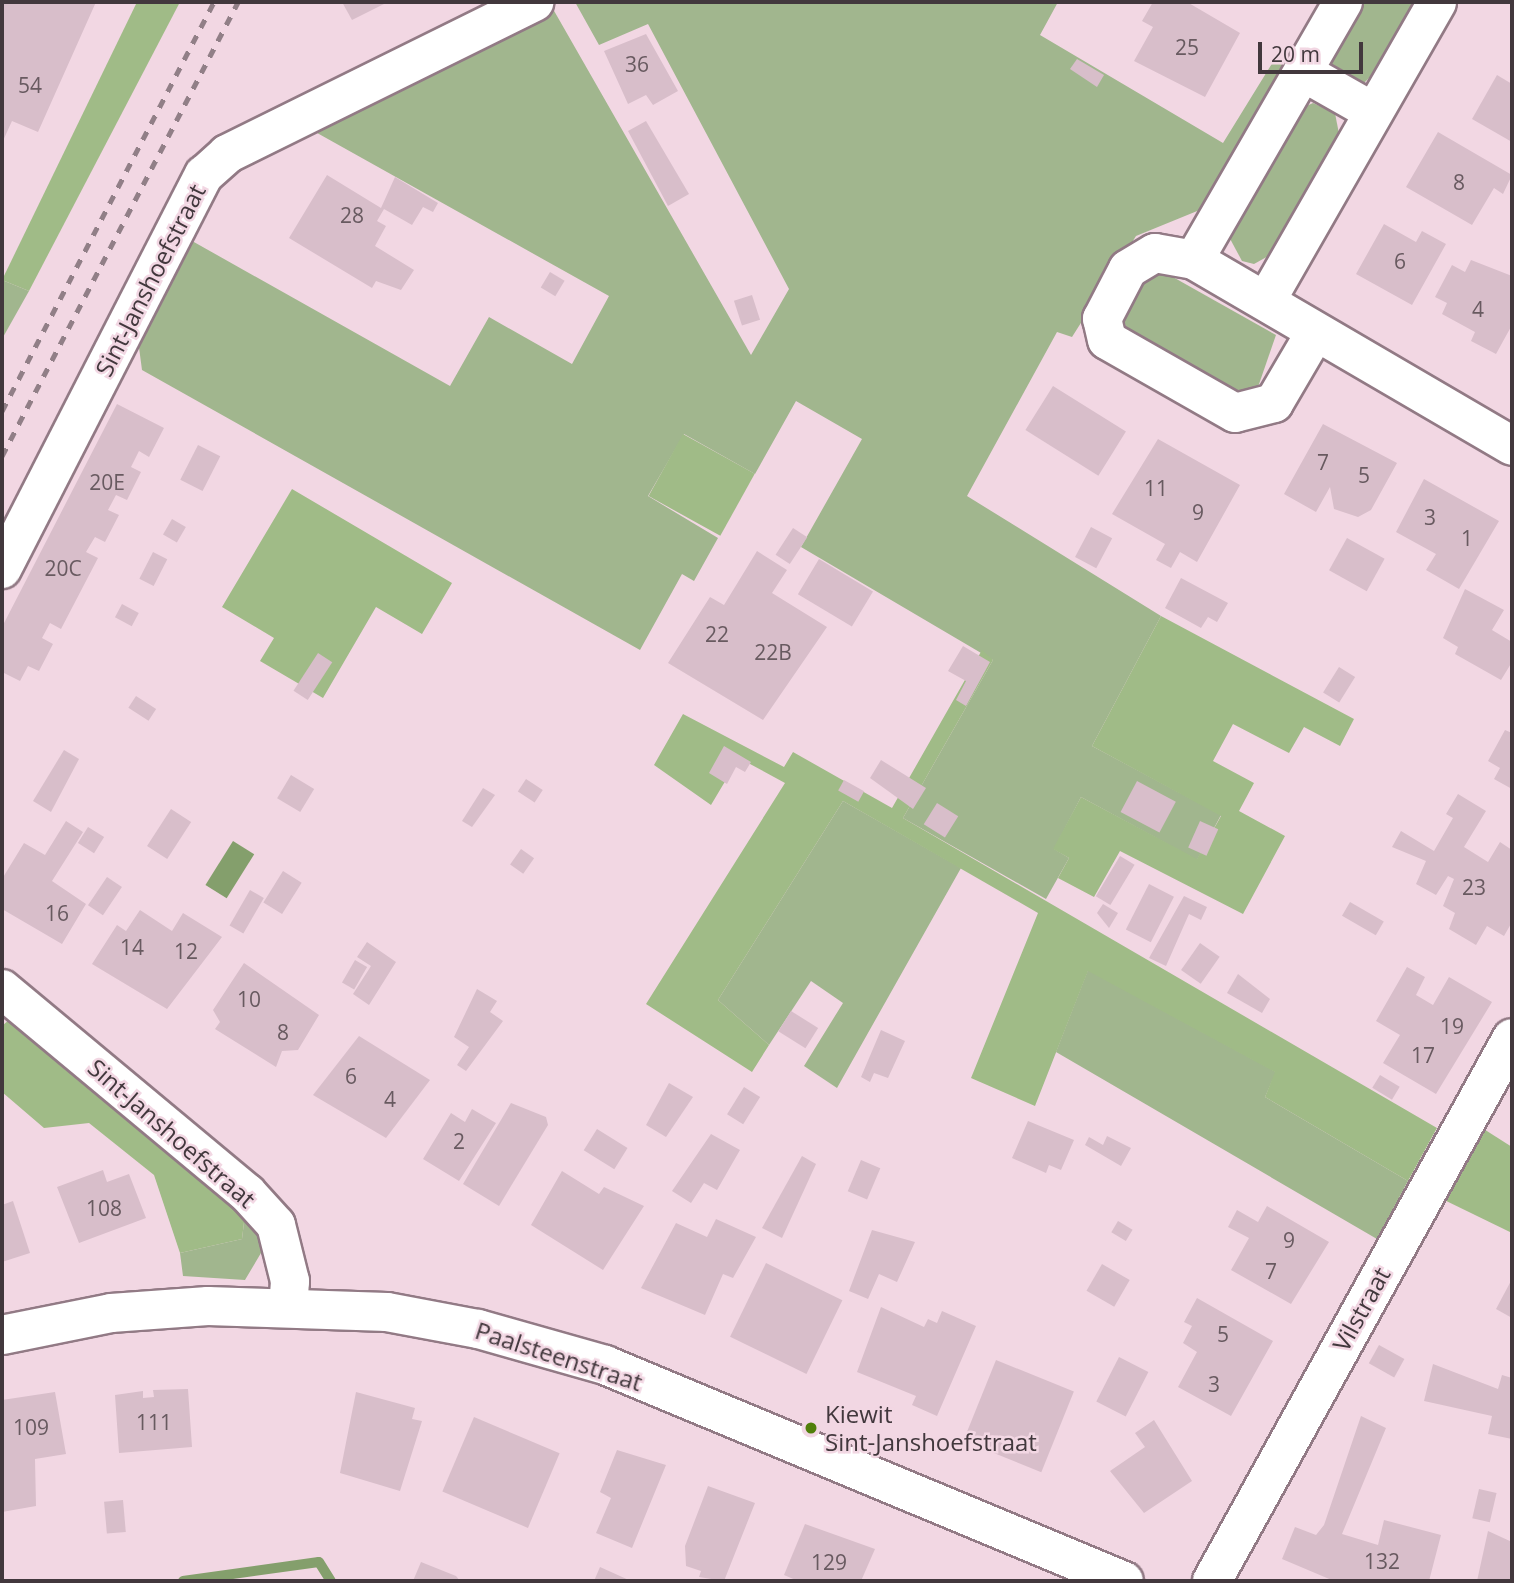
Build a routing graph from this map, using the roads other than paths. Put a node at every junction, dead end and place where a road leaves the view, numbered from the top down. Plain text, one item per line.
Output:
1 (534, 2) edge
2 (1343, 2) edge
3 (1437, 2) edge
4 (1303, 72) junction
5 (1370, 110) junction
6 (1194, 260) junction
7 (1266, 302) junction
8 (1315, 333) junction
9 (1512, 446) edge
10 (2, 569) edge
11 (2, 989) edge
12 (1512, 1038) edge
13 (289, 1307) junction
14 (2, 1335) edge
15 (1124, 1581) edge
16 (1212, 1581) edge

1 - 10 street, Sint-Janshoefstraat
2 - 4 street
3 - 5 street
4 - 5 street
4 - 6 street
5 - 7 street
6 - 7 street
6 - 8 street
7 - 8 street
8 - 9 street
11 - 13 street, Sint-Janshoefstraat
12 - 16 street, Vilstraat
13 - 14 street, Paalsteenstraat
13 - 15 street, Paalsteenstraat

